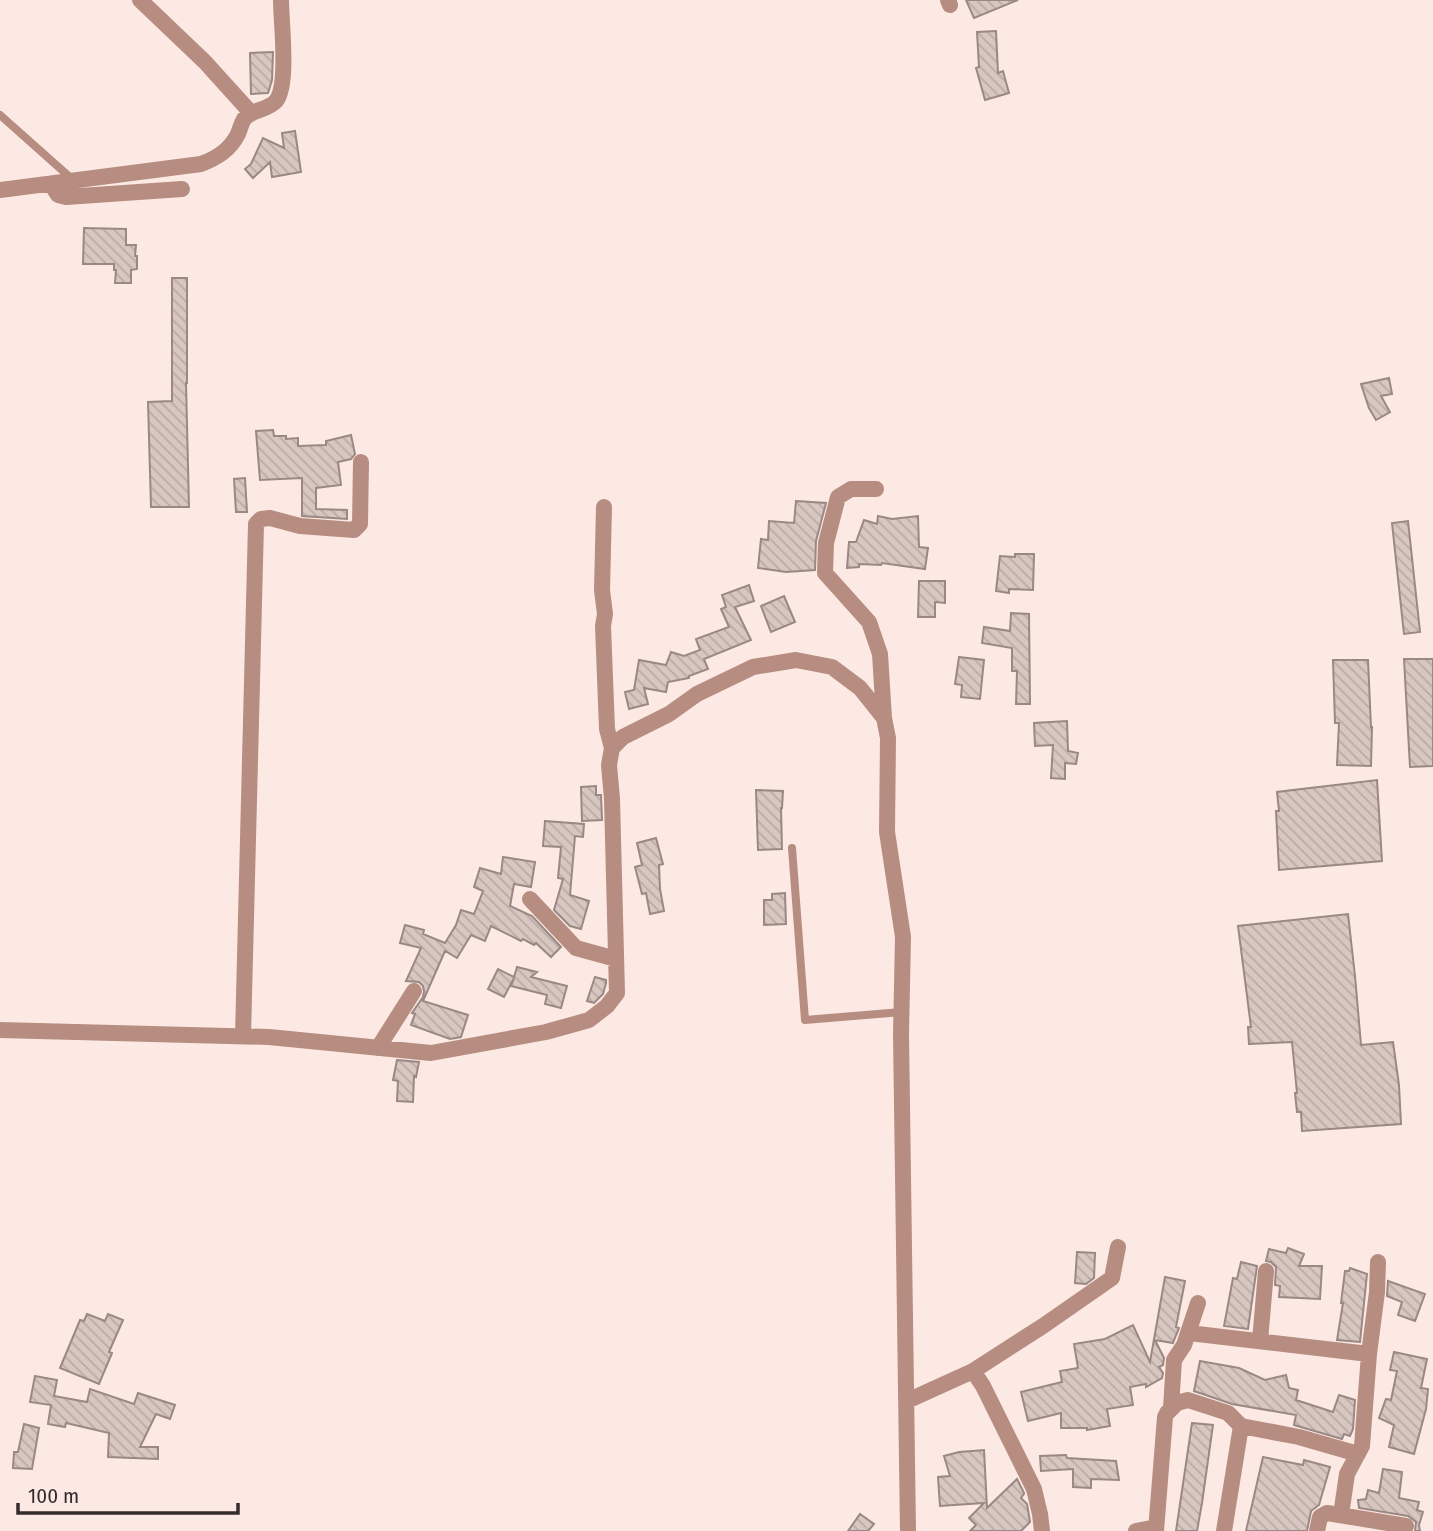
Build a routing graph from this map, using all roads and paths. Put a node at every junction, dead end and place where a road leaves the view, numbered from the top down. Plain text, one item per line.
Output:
1 (140, 0) edge
2 (281, 0) edge
3 (251, 113) junction
4 (0, 115) edge
5 (74, 181) junction
6 (51, 184) junction
7 (182, 189) dead end
8 (0, 190) edge
9 (360, 462) dead end
10 (876, 489) dead end
11 (604, 507) dead end
12 (884, 718) junction
13 (612, 748) junction
14 (792, 848) dead end
15 (530, 899) dead end
16 (616, 959) junction
17 (414, 991) dead end
18 (902, 1012) junction
19 (0, 1030) edge
20 (243, 1036) junction
21 (377, 1048) junction
22 (1118, 1247) dead end
23 (1378, 1262) dead end
24 (1266, 1271) dead end
25 (1198, 1303) dead end
26 (1189, 1333) junction
27 (1260, 1341) junction
28 (1369, 1354) junction
29 (973, 1371) junction
30 (907, 1401) junction
31 (1171, 1408) junction
32 (1241, 1426) junction
33 (1359, 1454) junction
34 (1341, 1515) junction
35 (1399, 1528) edge
36 (1156, 1529) edge
37 (908, 1531) edge
38 (1042, 1531) edge
39 (1136, 1531) edge
40 (1224, 1531) edge
41 (1317, 1531) edge

1 - 3 street
2 - 3 street
3 - 5 street
4 - 5 lane
5 - 6 street
6 - 7 street
6 - 8 street
9 - 20 street
10 - 12 street
11 - 13 street
12 - 13 street
12 - 18 street
13 - 16 street
14 - 18 lane
15 - 16 street
16 - 21 street
17 - 21 street
18 - 30 street
19 - 20 street
20 - 21 street
22 - 29 street
23 - 28 street
24 - 27 street
25 - 26 street
26 - 27 street
26 - 31 street
27 - 28 street
28 - 33 street
29 - 30 street
29 - 38 street
30 - 37 street
31 - 32 street
31 - 36 street
32 - 33 street
32 - 40 street
33 - 34 street
34 - 35 street
34 - 41 street
36 - 39 street

